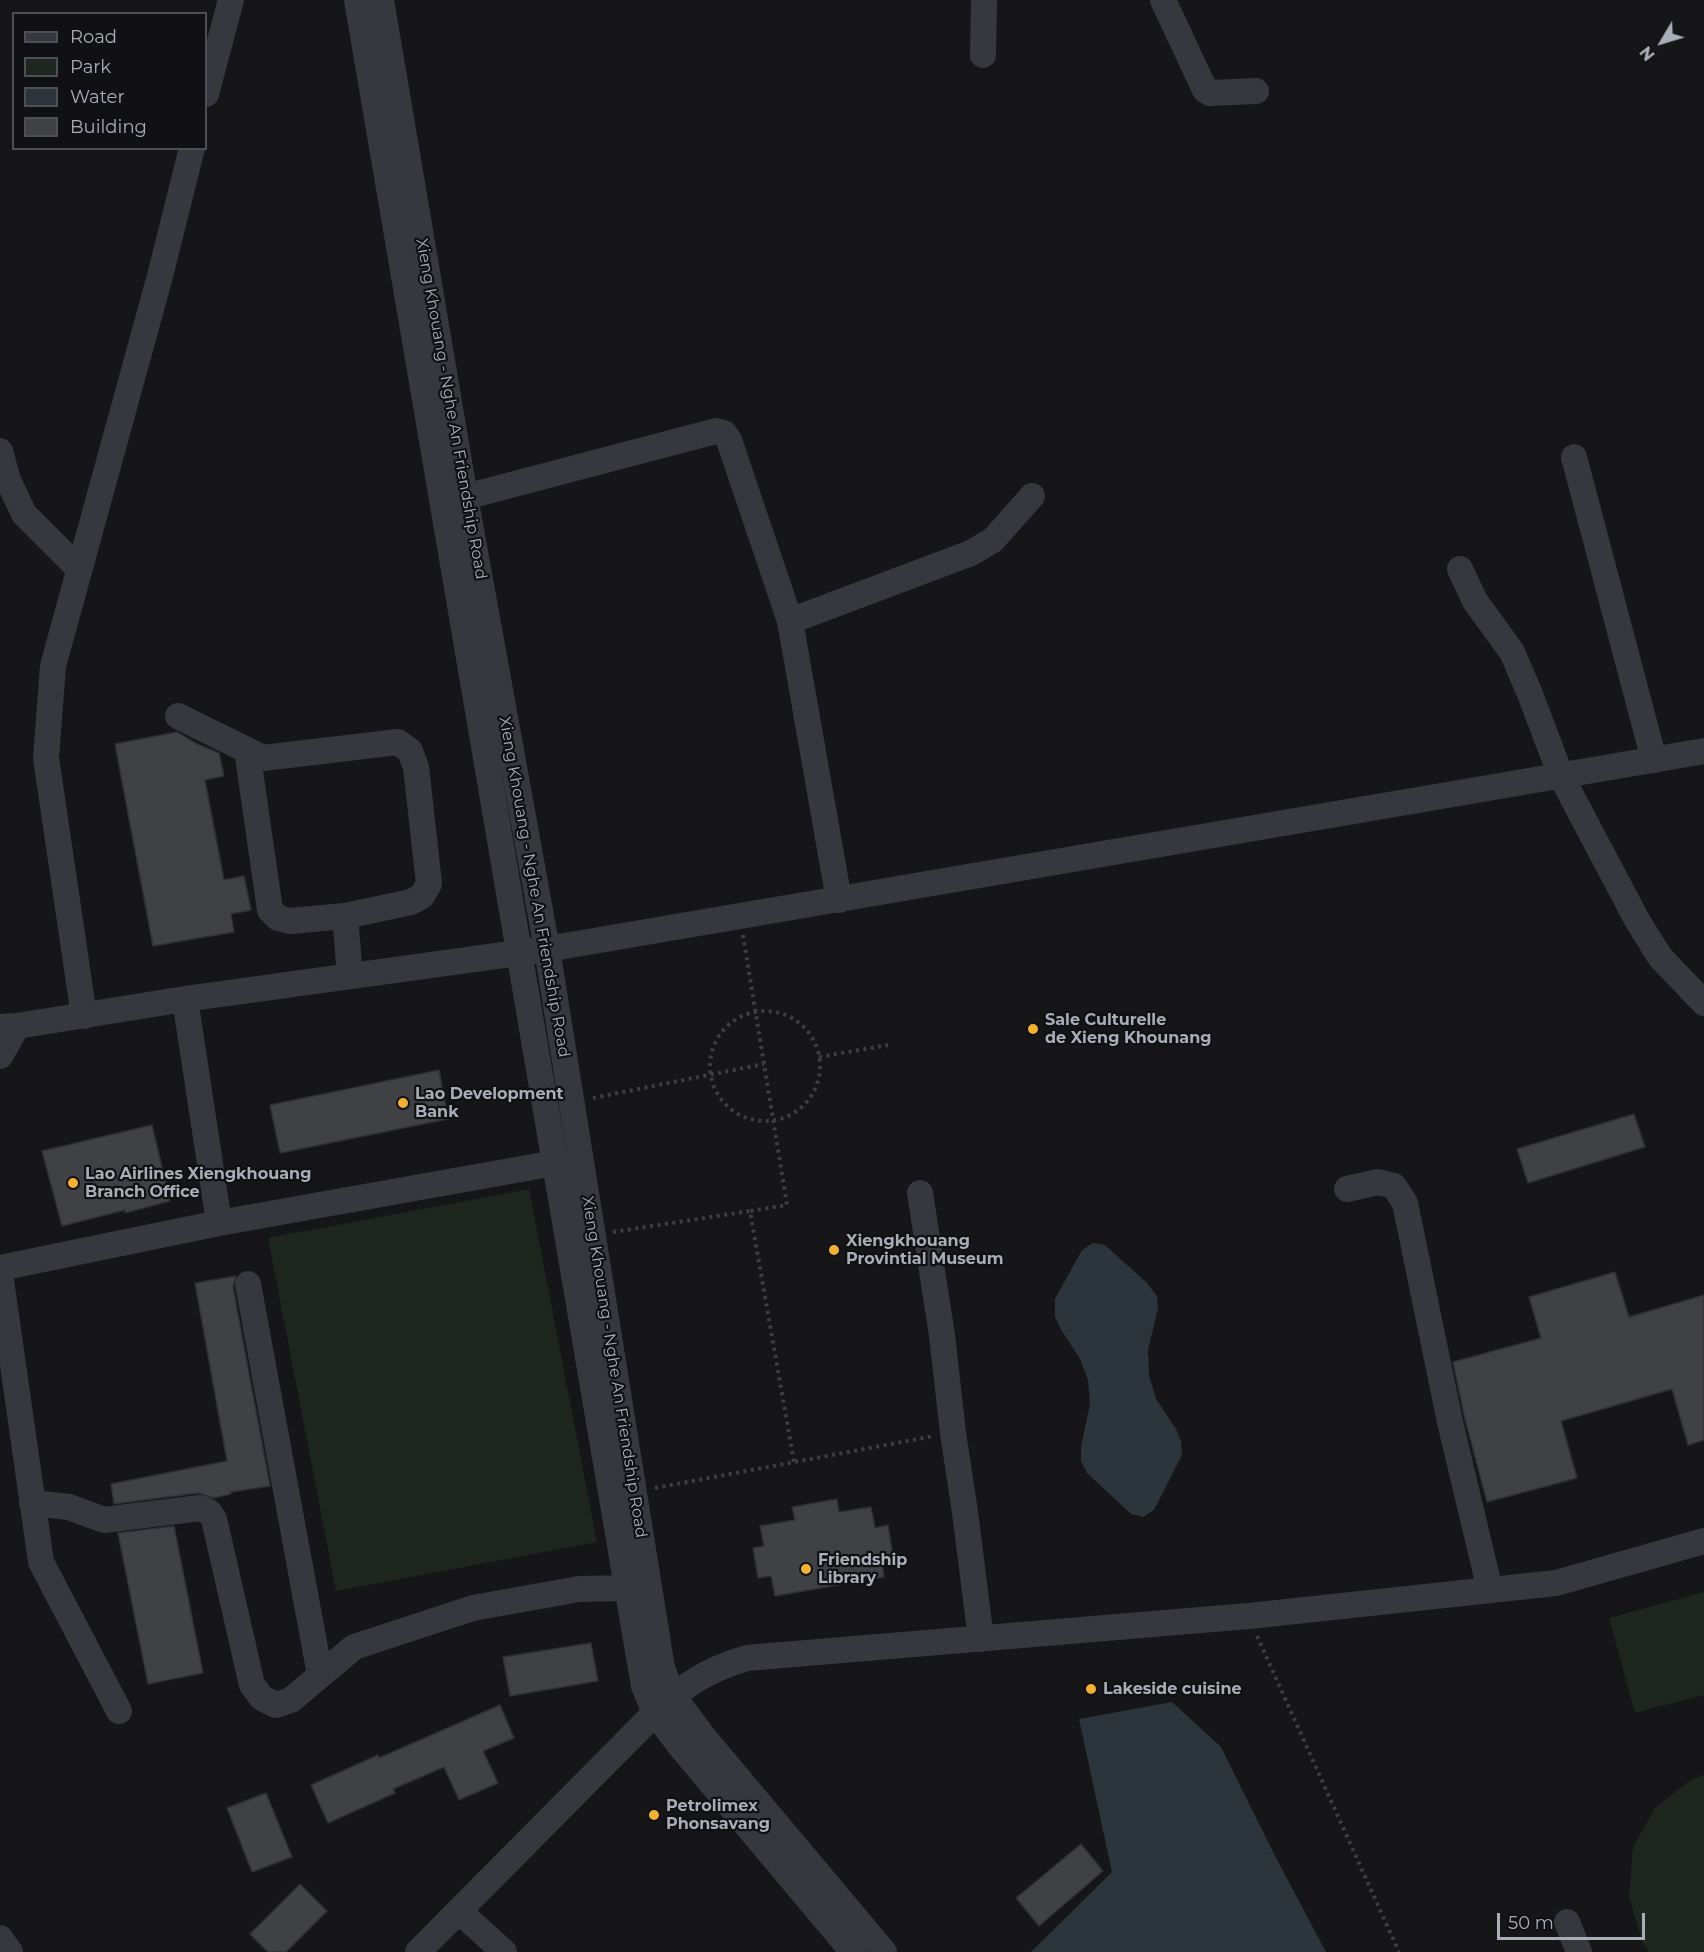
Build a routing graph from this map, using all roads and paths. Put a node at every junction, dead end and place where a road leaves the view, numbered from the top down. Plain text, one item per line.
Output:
1 (231, 0) edge
2 (357, 0) edge
3 (381, 0) edge
4 (984, 0) edge
5 (1163, 0) edge
6 (983, 55) dead end
7 (207, 90) edge
8 (1256, 91) dead end
9 (192, 150) edge
10 (0, 451) edge
11 (1574, 457) dead end
12 (1032, 496) dead end
13 (465, 497) junction
14 (1460, 568) dead end
15 (79, 569) junction
16 (790, 621) junction
17 (178, 716) dead end
18 (247, 750) junction
19 (1704, 751) edge
20 (1654, 760) junction
21 (1561, 776) junction
22 (839, 900) junction
23 (345, 916) junction
24 (739, 916) junction
25 (547, 949) junction
26 (519, 952) junction
27 (350, 976) junction
28 (185, 999) junction
29 (1704, 1003) edge
30 (755, 1011) junction
31 (84, 1016) junction
32 (8, 1027) edge
33 (888, 1045) dead end
34 (0, 1056) edge
35 (819, 1058) junction
36 (764, 1064) junction
37 (710, 1075) junction
38 (571, 1102) junction
39 (773, 1121) junction
40 (555, 1163) junction
41 (1347, 1189) dead end
42 (920, 1194) dead end
43 (750, 1211) junction
44 (219, 1223) junction
45 (592, 1235) junction
46 (0, 1268) edge
47 (0, 1273) edge
48 (248, 1284) dead end
49 (953, 1433) junction
50 (794, 1462) junction
51 (634, 1492) junction
52 (32, 1503) junction
53 (1704, 1540) edge
54 (626, 1588) junction
55 (1490, 1590) junction
56 (1249, 1616) junction
57 (981, 1639) junction
58 (320, 1675) junction
59 (664, 1704) junction
60 (119, 1711) dead end
61 (459, 1911) junction
62 (1567, 1922) dead end
63 (0, 1938) edge
64 (10, 1952) edge
65 (418, 1952) edge
66 (504, 1952) edge
67 (853, 1952) edge
68 (884, 1952) edge
69 (1399, 1952) edge
70 (1579, 1952) edge

1 - 7 street
2 - 26 street, Xieng Khouang - Nghe An Friendship Road
3 - 13 street, Xieng Khouang - Nghe An Friendship Road
4 - 6 street
5 - 8 street
9 - 15 street
10 - 15 street
11 - 20 street
12 - 16 street
13 - 16 street
13 - 25 street, Xieng Khouang - Nghe An Friendship Road
14 - 21 street
15 - 31 street
16 - 22 street
17 - 18 street
18 - 23 street
18 - 23 street
19 - 20 street
20 - 21 street
21 - 22 street
21 - 29 street
22 - 24 street
23 - 27 street
24 - 25 street
24 - 30 path
25 - 26 street
25 - 38 street, Xieng Khouang - Nghe An Friendship Road
26 - 27 street
26 - 40 street, Xieng Khouang - Nghe An Friendship Road
27 - 28 street
28 - 31 street
28 - 44 street
30 - 35 path
30 - 36 path
30 - 37 path
31 - 32 street
32 - 34 street
33 - 35 path
35 - 39 path
36 - 37 path
36 - 39 path
37 - 38 path
37 - 39 path
38 - 45 street, Xieng Khouang - Nghe An Friendship Road
39 - 43 path
40 - 44 street
40 - 54 street, Xieng Khouang - Nghe An Friendship Road
41 - 55 street
42 - 49 street
43 - 45 path
43 - 50 path
44 - 46 street
45 - 51 street, Xieng Khouang - Nghe An Friendship Road
47 - 52 street
48 - 58 street
49 - 50 path
49 - 57 street
50 - 51 path
51 - 59 street, Xieng Khouang - Nghe An Friendship Road
52 - 58 street
52 - 60 street
53 - 55 street
54 - 58 street
54 - 59 street, Xieng Khouang - Nghe An Friendship Road
55 - 56 street
56 - 57 street
56 - 69 path
57 - 59 street
59 - 61 street
59 - 67 street, Xieng Khouang - Nghe An Friendship Road
59 - 68 street, Xieng Khouang - Nghe An Friendship Road
61 - 65 street
61 - 66 street
62 - 70 street
63 - 64 street

